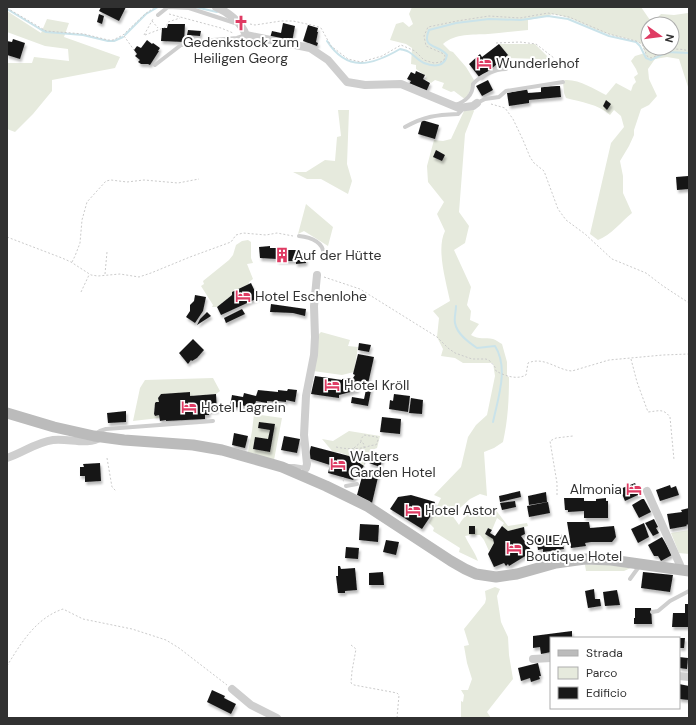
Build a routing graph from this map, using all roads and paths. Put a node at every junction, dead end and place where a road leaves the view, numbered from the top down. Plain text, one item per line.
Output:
1 (155, 7) edge
2 (216, 7) edge
3 (7, 8) edge
4 (158, 15) junction
5 (181, 17) junction
6 (152, 21) junction
7 (236, 21) junction
8 (158, 29) junction
9 (123, 35) junction
10 (246, 35) junction
11 (236, 38) junction
12 (496, 43) dead end
13 (134, 50) dead end
14 (689, 51) edge
15 (155, 65) dead end
16 (537, 66) dead end
17 (506, 69) dead end
18 (563, 82) dead end
19 (475, 104) junction
20 (460, 105) junction
21 (405, 126) dead end
22 (199, 179) dead end
23 (299, 236) joint
24 (7, 237) edge
25 (107, 252) dead end
26 (323, 257) dead end
27 (71, 262) junction
28 (89, 275) junction
29 (105, 275) junction
30 (317, 275) joint
31 (81, 292) dead end
32 (689, 303) edge
33 (689, 354) edge
34 (630, 358) junction
35 (7, 413) edge
36 (213, 421) dead end
37 (573, 436) dead end
38 (97, 437) junction
39 (361, 442) junction
40 (336, 447) dead end
41 (364, 448) junction
42 (354, 449) junction
43 (7, 458) edge
44 (107, 458) dead end
45 (674, 460) dead end
46 (282, 467) junction
47 (306, 468) joint
48 (356, 478) dead end
49 (357, 484) dead end
50 (346, 486) dead end
51 (116, 491) dead end
52 (647, 491) dead end
53 (557, 495) dead end
54 (639, 563) junction
55 (684, 570) edge
56 (630, 579) dead end
57 (689, 591) edge
58 (652, 612) dead end
59 (351, 645) dead end
60 (533, 658) dead end
61 (550, 658) edge
62 (7, 666) edge
63 (232, 689) joint
64 (277, 718) edge
65 (397, 718) edge

1 - 9 path
2 - 7 street
3 - 9 path
4 - 5 path
4 - 6 path
4 - 7 lane
5 - 8 path
5 - 11 path
6 - 8 path
6 - 8 path
7 - 10 street
7 - 14 path
9 - 13 path
10 - 11 lane
10 - 20 street
11 - 15 lane
12 - 16 path
17 - 20 lane
18 - 19 lane
19 - 20 street
19 - 32 path
20 - 21 lane
22 - 27 path
23 - 26 lane
23 - 29 path
24 - 27 path
25 - 29 path
27 - 28 path
28 - 29 path
28 - 31 path
30 - 34 path
30 - 47 street
33 - 34 path
34 - 45 path
35 - 38 street
36 - 38 lane
37 - 53 path
38 - 43 street
38 - 46 street
39 - 41 path
39 - 41 path
39 - 42 path
40 - 42 path
41 - 42 path
41 - 48 path
44 - 51 path
46 - 47 lane
46 - 54 street
49 - 50 lane
52 - 55 street
54 - 55 street
54 - 56 lane
57 - 58 lane
59 - 65 path
60 - 61 street
62 - 63 path
63 - 64 street

